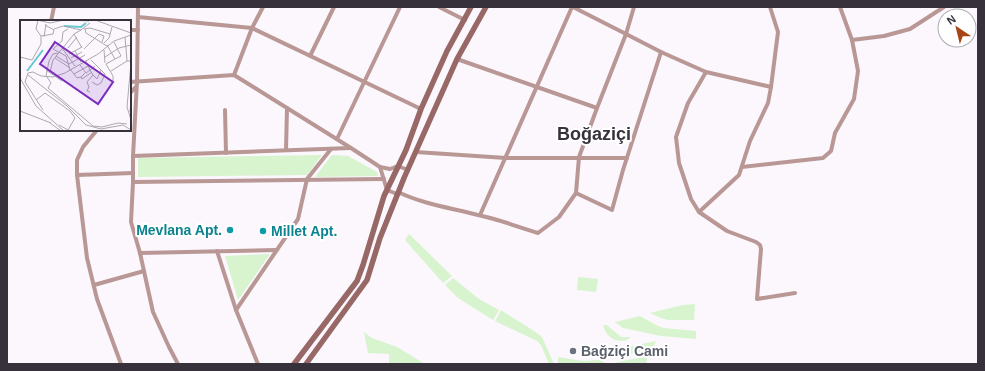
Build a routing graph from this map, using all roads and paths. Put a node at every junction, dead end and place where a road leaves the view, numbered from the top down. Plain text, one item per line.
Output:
1 (54, 7) edge
2 (138, 7) edge
3 (263, 7) edge
4 (334, 7) edge
5 (400, 7) edge
6 (439, 7) edge
7 (471, 7) edge
8 (486, 7) edge
9 (573, 7) edge
10 (634, 7) edge
11 (770, 7) edge
12 (840, 7) edge
13 (944, 7) edge
14 (138, 17) junction
15 (51, 20) edge
16 (465, 20) junction
17 (252, 28) junction
18 (131, 30) edge
19 (138, 30) junction
20 (626, 34) junction
21 (852, 40) junction
22 (661, 52) junction
23 (310, 56) junction
24 (457, 59) junction
25 (706, 72) junction
26 (234, 75) junction
27 (365, 81) junction
28 (131, 82) edge
29 (137, 82) junction
30 (136, 87) junction
31 (771, 87) junction
32 (537, 88) junction
33 (131, 92) edge
34 (287, 108) junction
35 (597, 108) junction
36 (422, 109) junction
37 (225, 110) dead end
38 (96, 131) edge
39 (337, 139) junction
40 (351, 148) junction
41 (331, 149) junction
42 (286, 150) junction
43 (416, 152) junction
44 (226, 153) junction
45 (133, 156) junction
46 (579, 157) junction
47 (506, 158) junction
48 (627, 158) junction
49 (398, 166) junction
50 (380, 167) junction
51 (742, 167) junction
52 (408, 170) junction
53 (133, 173) junction
54 (77, 175) junction
55 (307, 179) junction
56 (384, 179) junction
57 (133, 182) junction
58 (387, 190) junction
59 (398, 193) junction
60 (576, 193) junction
61 (698, 212) junction
62 (480, 215) junction
63 (277, 250) junction
64 (217, 251) junction
65 (140, 253) junction
66 (144, 271) junction
67 (94, 285) junction
68 (795, 294) dead end
69 (236, 310) junction
70 (121, 364) edge
71 (178, 364) edge
72 (258, 364) edge
73 (294, 364) edge
74 (306, 364) edge

1 - 15 street
2 - 14 street
3 - 17 street
4 - 23 street
5 - 27 street
6 - 16 street
7 - 16 main road
8 - 24 main road
9 - 20 street
9 - 32 street
10 - 20 street
11 - 31 street
12 - 21 street
13 - 21 street
14 - 17 street
14 - 19 street
16 - 36 main road
17 - 23 street
17 - 26 street
18 - 19 street
19 - 29 street
20 - 22 street
20 - 35 street
21 - 51 street
22 - 25 street
22 - 48 street
23 - 27 street
24 - 32 street
24 - 43 main road
25 - 31 street
25 - 61 street
26 - 29 street
26 - 34 street
27 - 36 street
27 - 39 street
28 - 29 street
29 - 30 street
30 - 33 street
30 - 45 street
31 - 51 street
32 - 35 street
32 - 47 street
34 - 39 street
34 - 42 street
35 - 46 street
36 - 49 main road
37 - 44 street
38 - 54 street
39 - 40 street
40 - 41 street
40 - 50 street
41 - 42 street
41 - 55 street
42 - 44 street
43 - 47 street
43 - 52 main road
44 - 45 street
45 - 53 street
46 - 47 street
46 - 48 street
46 - 60 street
47 - 62 street
48 - 60 street
49 - 50 street
49 - 52 street
49 - 58 main road
50 - 56 street
51 - 61 street
52 - 59 main road
53 - 54 street
53 - 57 street
54 - 67 street
55 - 56 street
55 - 57 street
55 - 63 street
56 - 58 street
57 - 65 street
58 - 59 street
58 - 73 main road
59 - 62 street
59 - 74 main road
60 - 62 street
61 - 68 street
63 - 64 street
63 - 69 street
64 - 65 street
64 - 69 street
65 - 66 street
66 - 67 street
66 - 71 street
67 - 70 street
69 - 72 street

